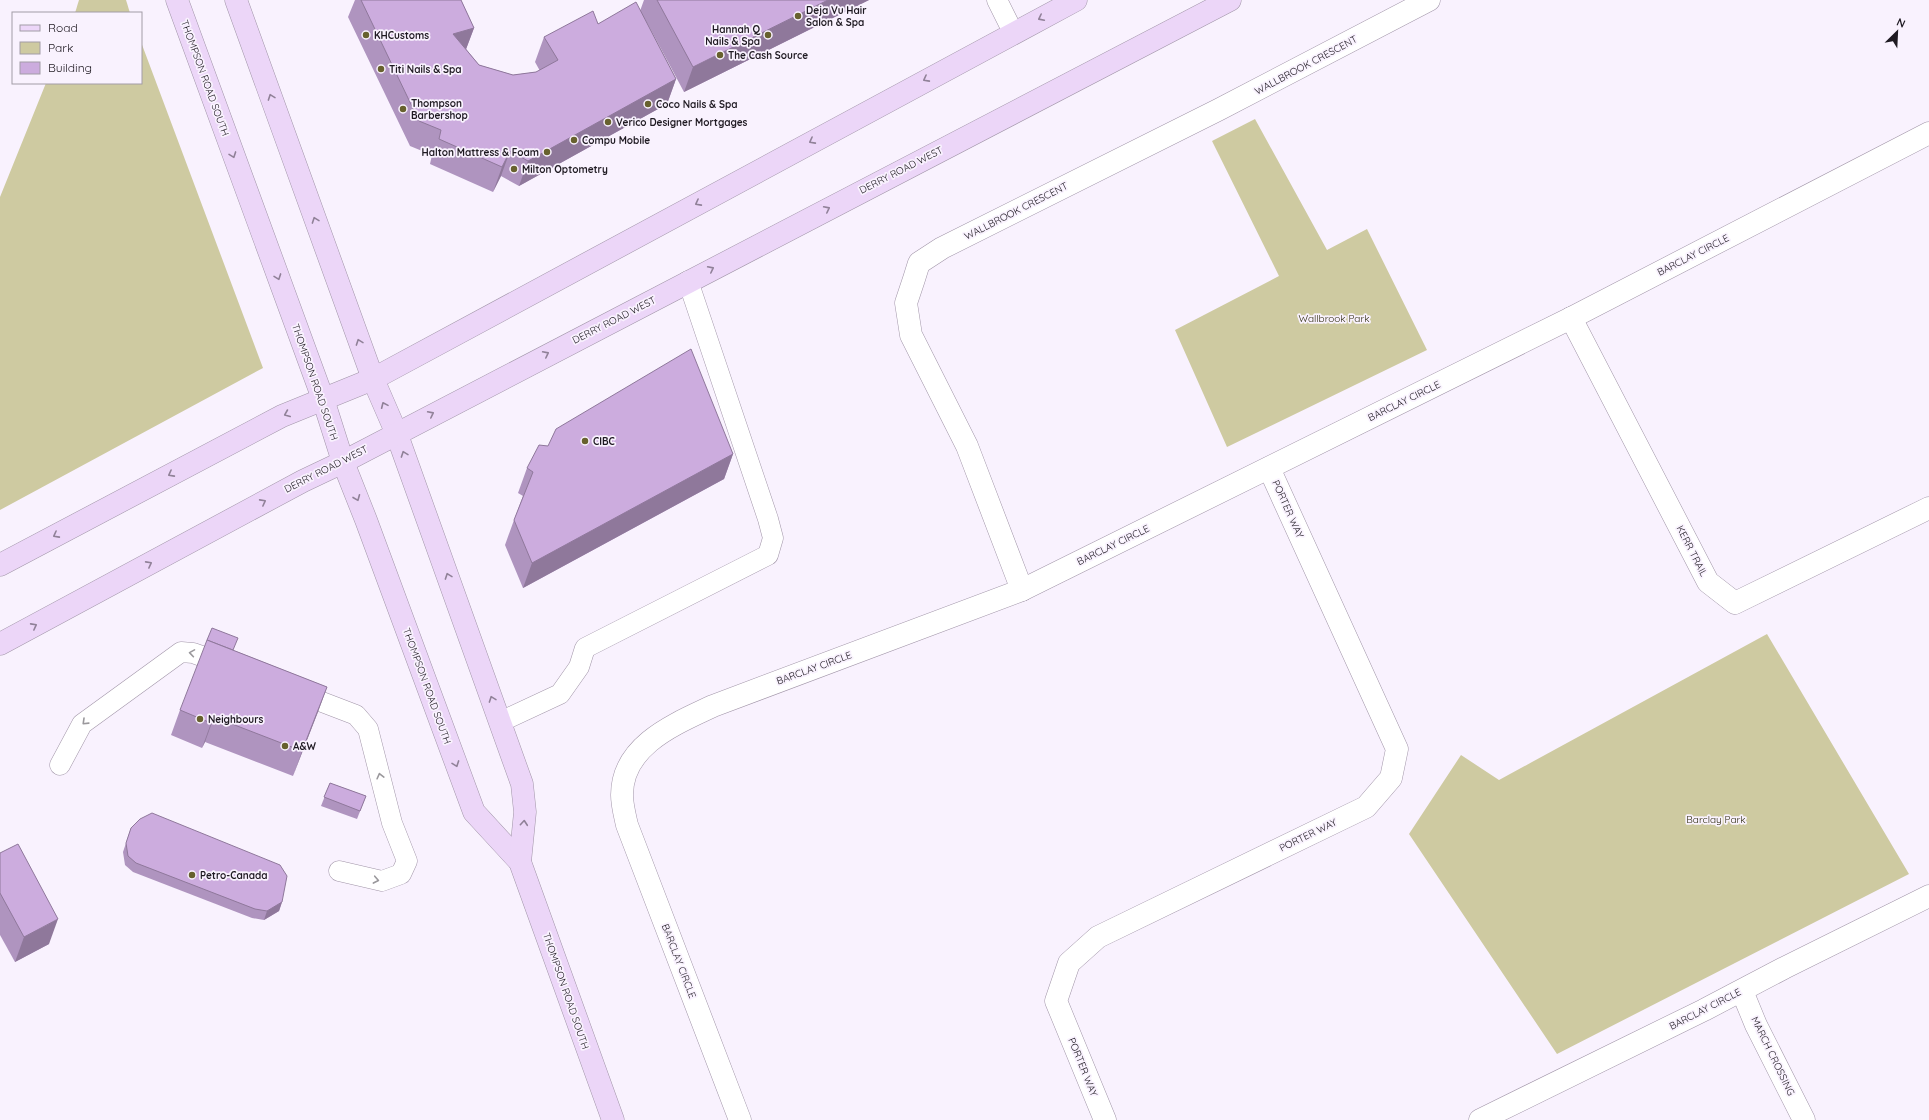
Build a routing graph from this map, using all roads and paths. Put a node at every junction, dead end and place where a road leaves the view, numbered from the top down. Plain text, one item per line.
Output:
1 (177, 0) edge
2 (236, 0) edge
3 (997, 0) edge
4 (1076, 0) edge
5 (1230, 0) edge
6 (1429, 0) edge
7 (1013, 32) junction
8 (1929, 133) edge
9 (688, 281) junction
10 (1571, 318) junction
11 (373, 379) junction
12 (323, 400) junction
13 (396, 432) junction
14 (343, 462) junction
15 (1269, 468) junction
16 (1929, 508) edge
17 (0, 565) edge
18 (1022, 590) junction
19 (0, 644) edge
20 (245, 672) edge
21 (282, 687) edge
22 (500, 722) junction
23 (60, 764) dead end
24 (520, 862) junction
25 (339, 871) dead end
26 (1929, 896) edge
27 (1742, 991) junction
28 (613, 1120) edge
29 (740, 1120) edge
30 (1105, 1120) edge
31 (1480, 1120) edge
32 (1804, 1120) edge

1 -> 12 main road, THOMPSON ROAD SOUTH
11 -> 2 main road, THOMPSON ROAD SOUTH
3 - 7 lane
4 -> 7 main road
9 -> 5 main road, DERRY ROAD WEST
6 - 18 street, WALLBROOK CRESCENT
7 -> 11 main road
8 - 10 street, BARCLAY CIRCLE
13 -> 9 main road, DERRY ROAD WEST
9 - 22 lane
10 - 15 street, BARCLAY CIRCLE
10 - 16 street, KERR TRAIL
11 - 12 main road
13 -> 11 main road, THOMPSON ROAD SOUTH
12 - 14 main road, THOMPSON ROAD SOUTH
12 -> 17 main road
13 - 14 main road, DERRY ROAD WEST
22 -> 13 main road, THOMPSON ROAD SOUTH
19 -> 14 main road, DERRY ROAD WEST
14 -> 24 main road, THOMPSON ROAD SOUTH
15 - 18 street, BARCLAY CIRCLE
15 - 30 street, PORTER WAY
18 - 29 street, BARCLAY CIRCLE
20 -> 23 lane
25 -> 21 lane
24 -> 22 main road, THOMPSON ROAD SOUTH
24 - 28 main road, THOMPSON ROAD SOUTH
26 - 27 street, BARCLAY CIRCLE
27 - 31 street, BARCLAY CIRCLE
27 - 32 street, MARCH CROSSING

